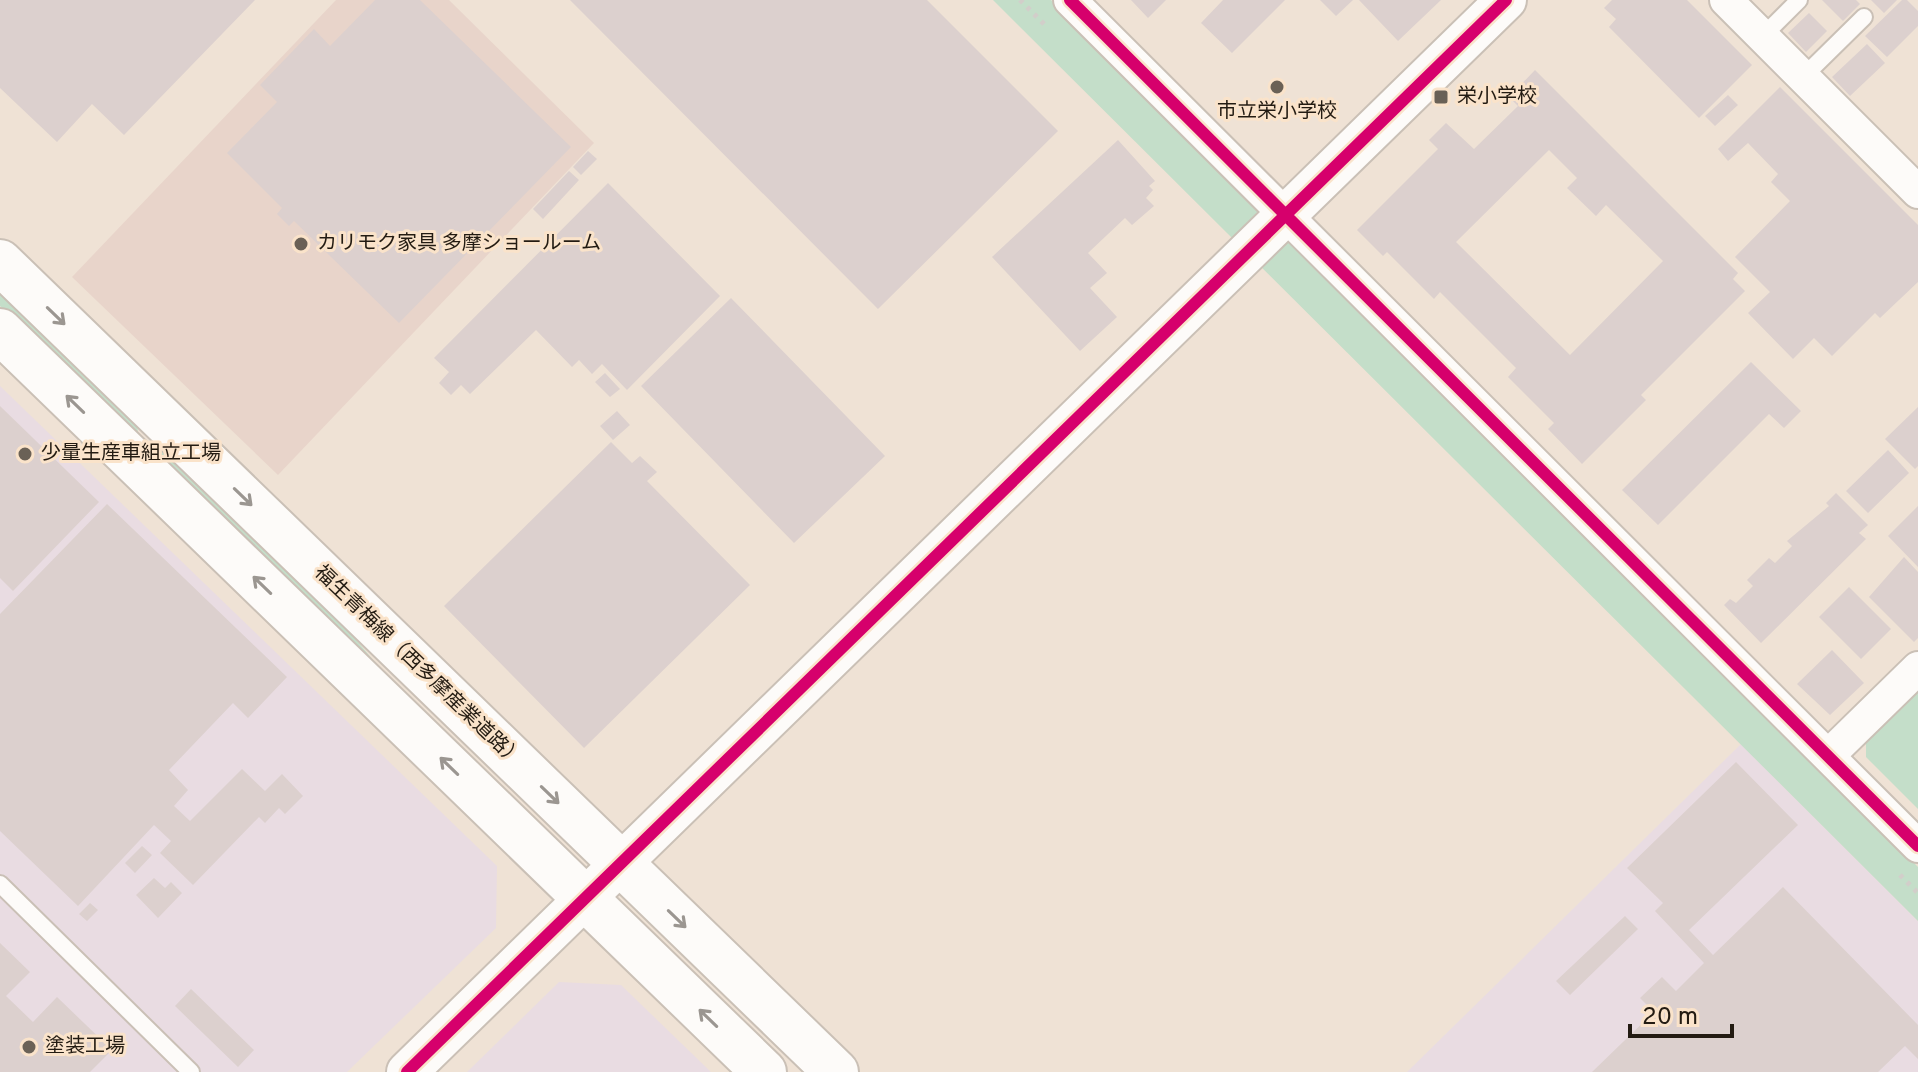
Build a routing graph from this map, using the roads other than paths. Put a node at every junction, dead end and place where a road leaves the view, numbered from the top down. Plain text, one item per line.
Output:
1 (1070, 0) edge
2 (1506, 0) edge
3 (1726, 0) edge
4 (1799, 0) edge
5 (1864, 17) dead end
6 (1762, 37) junction
7 (1803, 77) junction
8 (1918, 192) edge
9 (1286, 213) junction
10 (0, 262) edge
11 (0, 331) edge
12 (1918, 668) edge
13 (1828, 756) junction
14 (1918, 846) edge
15 (620, 864) junction
16 (0, 884) edge
17 (585, 898) junction
18 (191, 1072) edge
19 (407, 1072) edge
20 (764, 1072) edge
21 (836, 1072) edge

1 - 9 street
2 - 9 street
3 - 6 street
4 - 6 lane
5 - 7 lane
6 - 7 street
7 - 8 street
9 - 13 street
9 - 15 street
10 -> 15 main road, 福生青梅線（西多摩産業道路）
17 -> 11 main road
12 - 13 street
13 - 14 street
15 - 17 street
15 -> 21 main road, 福生青梅線（西多摩産業道路）
16 - 18 lane
17 - 19 street
20 -> 17 main road

